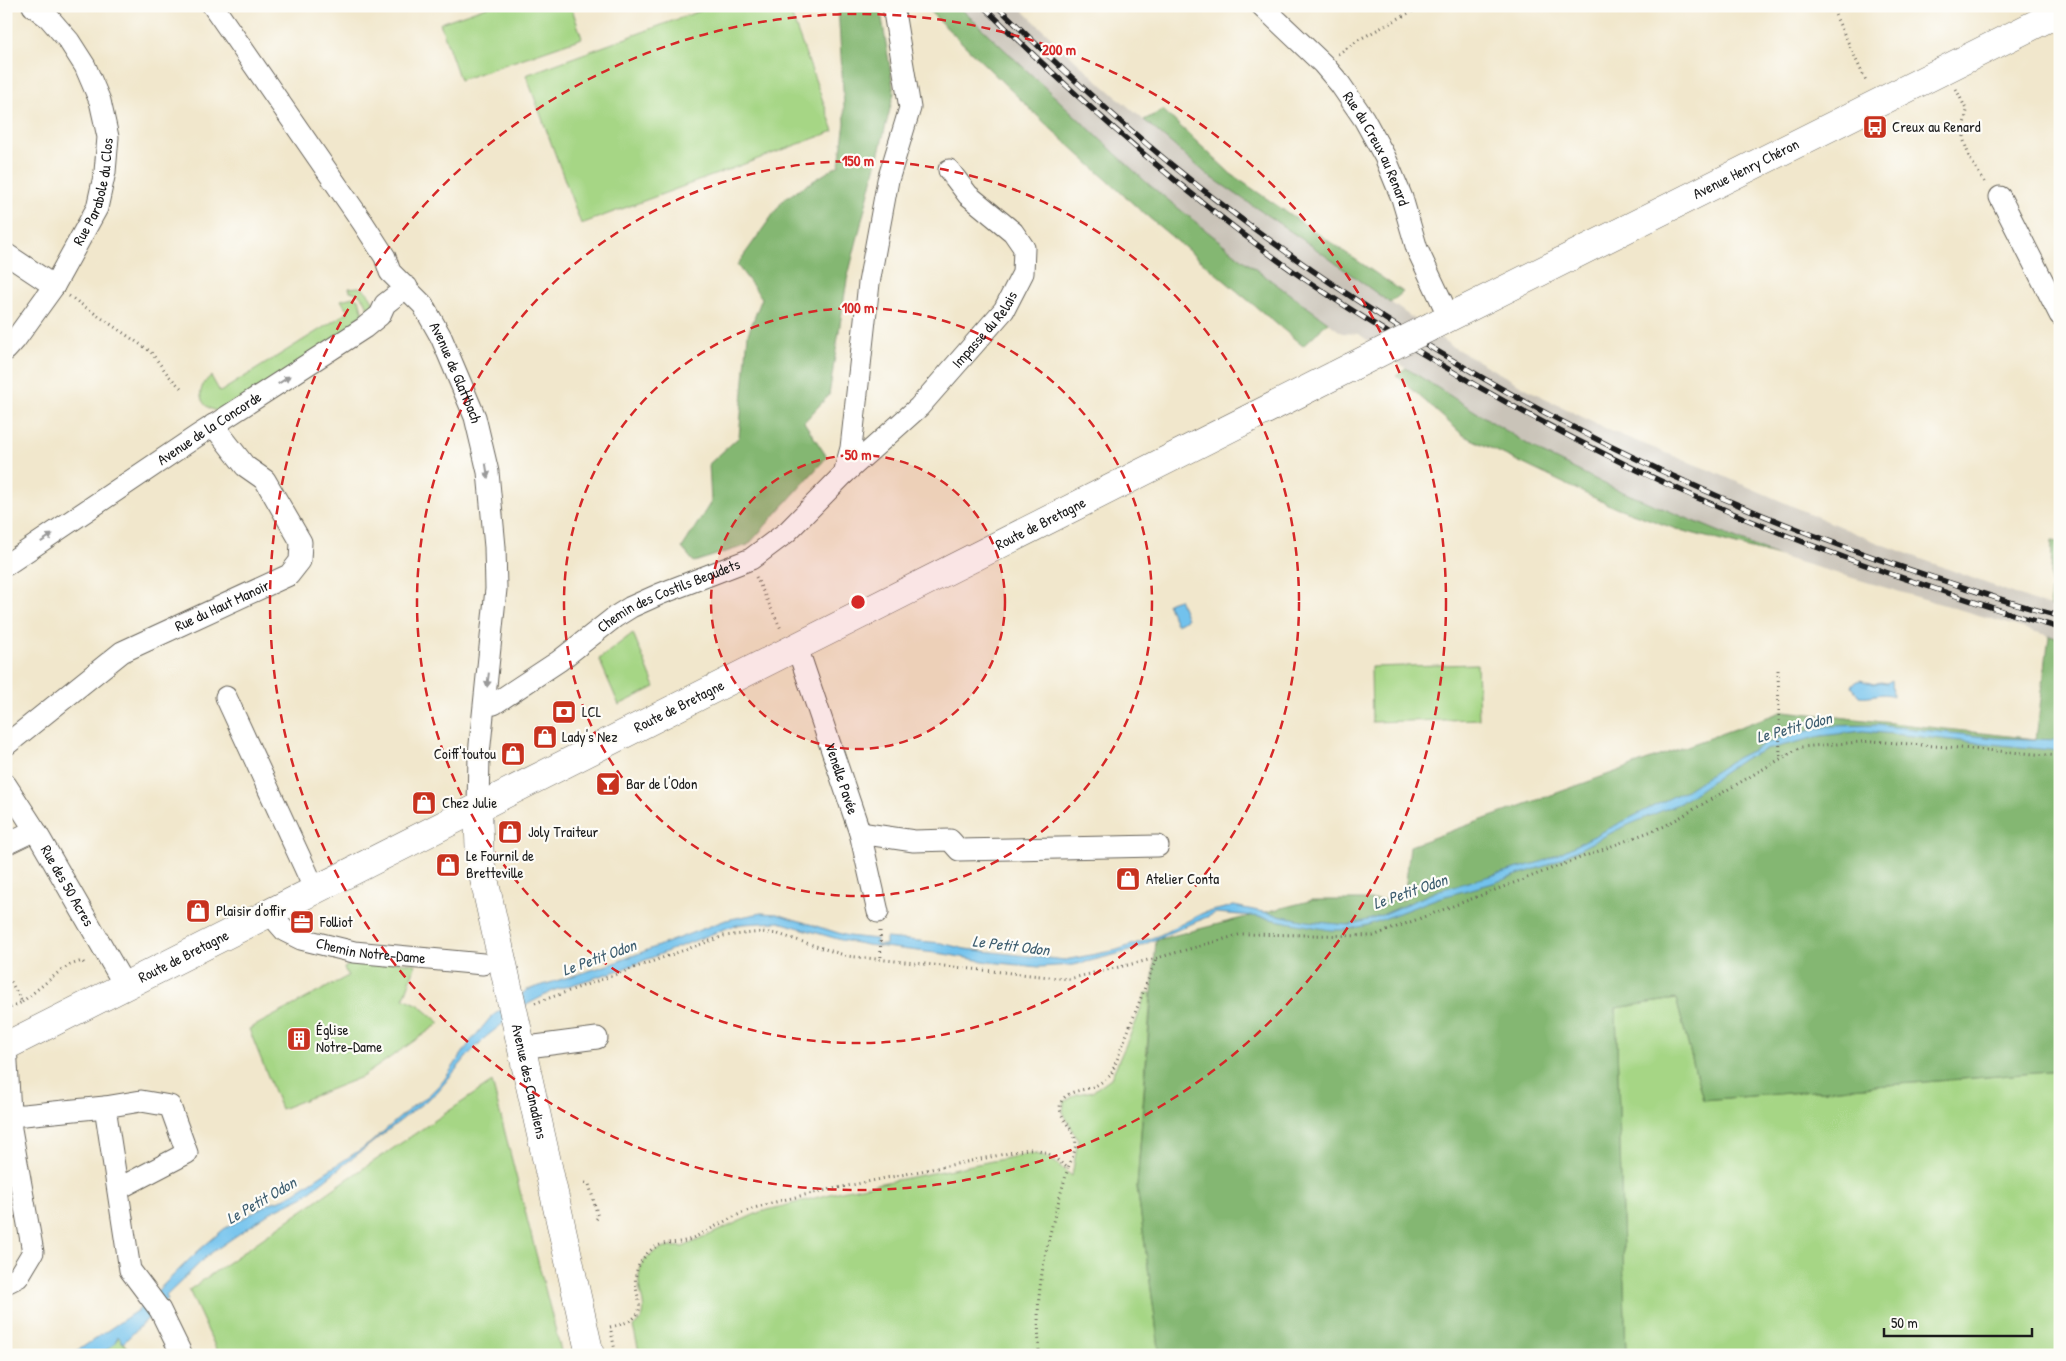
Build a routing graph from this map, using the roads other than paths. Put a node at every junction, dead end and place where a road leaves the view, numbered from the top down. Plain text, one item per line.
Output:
1 (33, 6) edge
2 (213, 6) edge
3 (893, 6) edge
4 (1262, 6) edge
5 (2060, 12) edge
6 (949, 170) dead end
7 (2000, 197) road end
8 (6, 254) edge
9 (54, 286) junction
10 (407, 287) junction
11 (2060, 315) edge
12 (1440, 322) junction
13 (6, 350) edge
14 (1351, 367) joint
15 (213, 425) junction
16 (844, 474) junction
17 (6, 565) edge
18 (789, 638) junction
19 (226, 697) dead end
20 (485, 705) junction
21 (6, 745) edge
22 (6, 785) edge
23 (478, 808) junction
24 (35, 830) junction
25 (860, 833) junction
26 (6, 844) edge
27 (1158, 846) dead end
28 (315, 890) junction
29 (272, 912) junction
30 (878, 912) dead end
31 (483, 964) dead end
32 (125, 986) junction
33 (597, 1038) dead end
34 (6, 1046) edge
35 (520, 1048) junction
36 (106, 1107) junction
37 (9, 1115) junction
38 (118, 1189) junction
39 (6, 1283) edge
40 (182, 1355) edge
41 (590, 1355) edge

1 - 9 street, Rue Parabole du Clos
2 - 10 street, Avenue de Glattbach
3 - 16 street
4 - 12 street, Rue du Creux au Renard
5 - 12 main road, Avenue Henry Chéron
6 - 16 street, Impasse du Relais
7 - 11 street
8 - 9 street
9 - 13 street, Rue Parabole du Clos
15 -> 10 street, Avenue de la Concorde
10 -> 20 street, Avenue de Glattbach
12 - 14 main road, Avenue Henry Chéron, bridge
14 - 18 main road, Route de Bretagne
17 -> 15 street, Avenue de la Concorde
15 - 21 street, Rue du Haut Manoir
16 - 20 street, Chemin des Costils Beaudets
18 - 23 main road, Route de Bretagne
18 - 25 street, Venelle Pavée
19 - 28 street
20 - 23 street, Avenue de Glattbach
22 - 24 street, Rue des 50 Acres
23 - 28 main road, Route de Bretagne
23 - 35 main road, Avenue des Canadiens
24 - 26 street
24 - 32 street, Rue des 50 Acres
25 - 27 street
25 - 30 street, Venelle Pavée
28 - 29 main road, Route de Bretagne
29 - 31 street, Chemin Notre-Dame
29 - 32 main road, Route de Bretagne
32 - 34 main road, Route de Bretagne
33 - 35 street
34 - 37 street
35 - 41 main road, Avenue des Canadiens
36 - 37 street
36 - 38 street
36 - 38 street
37 - 39 street
38 - 40 street

